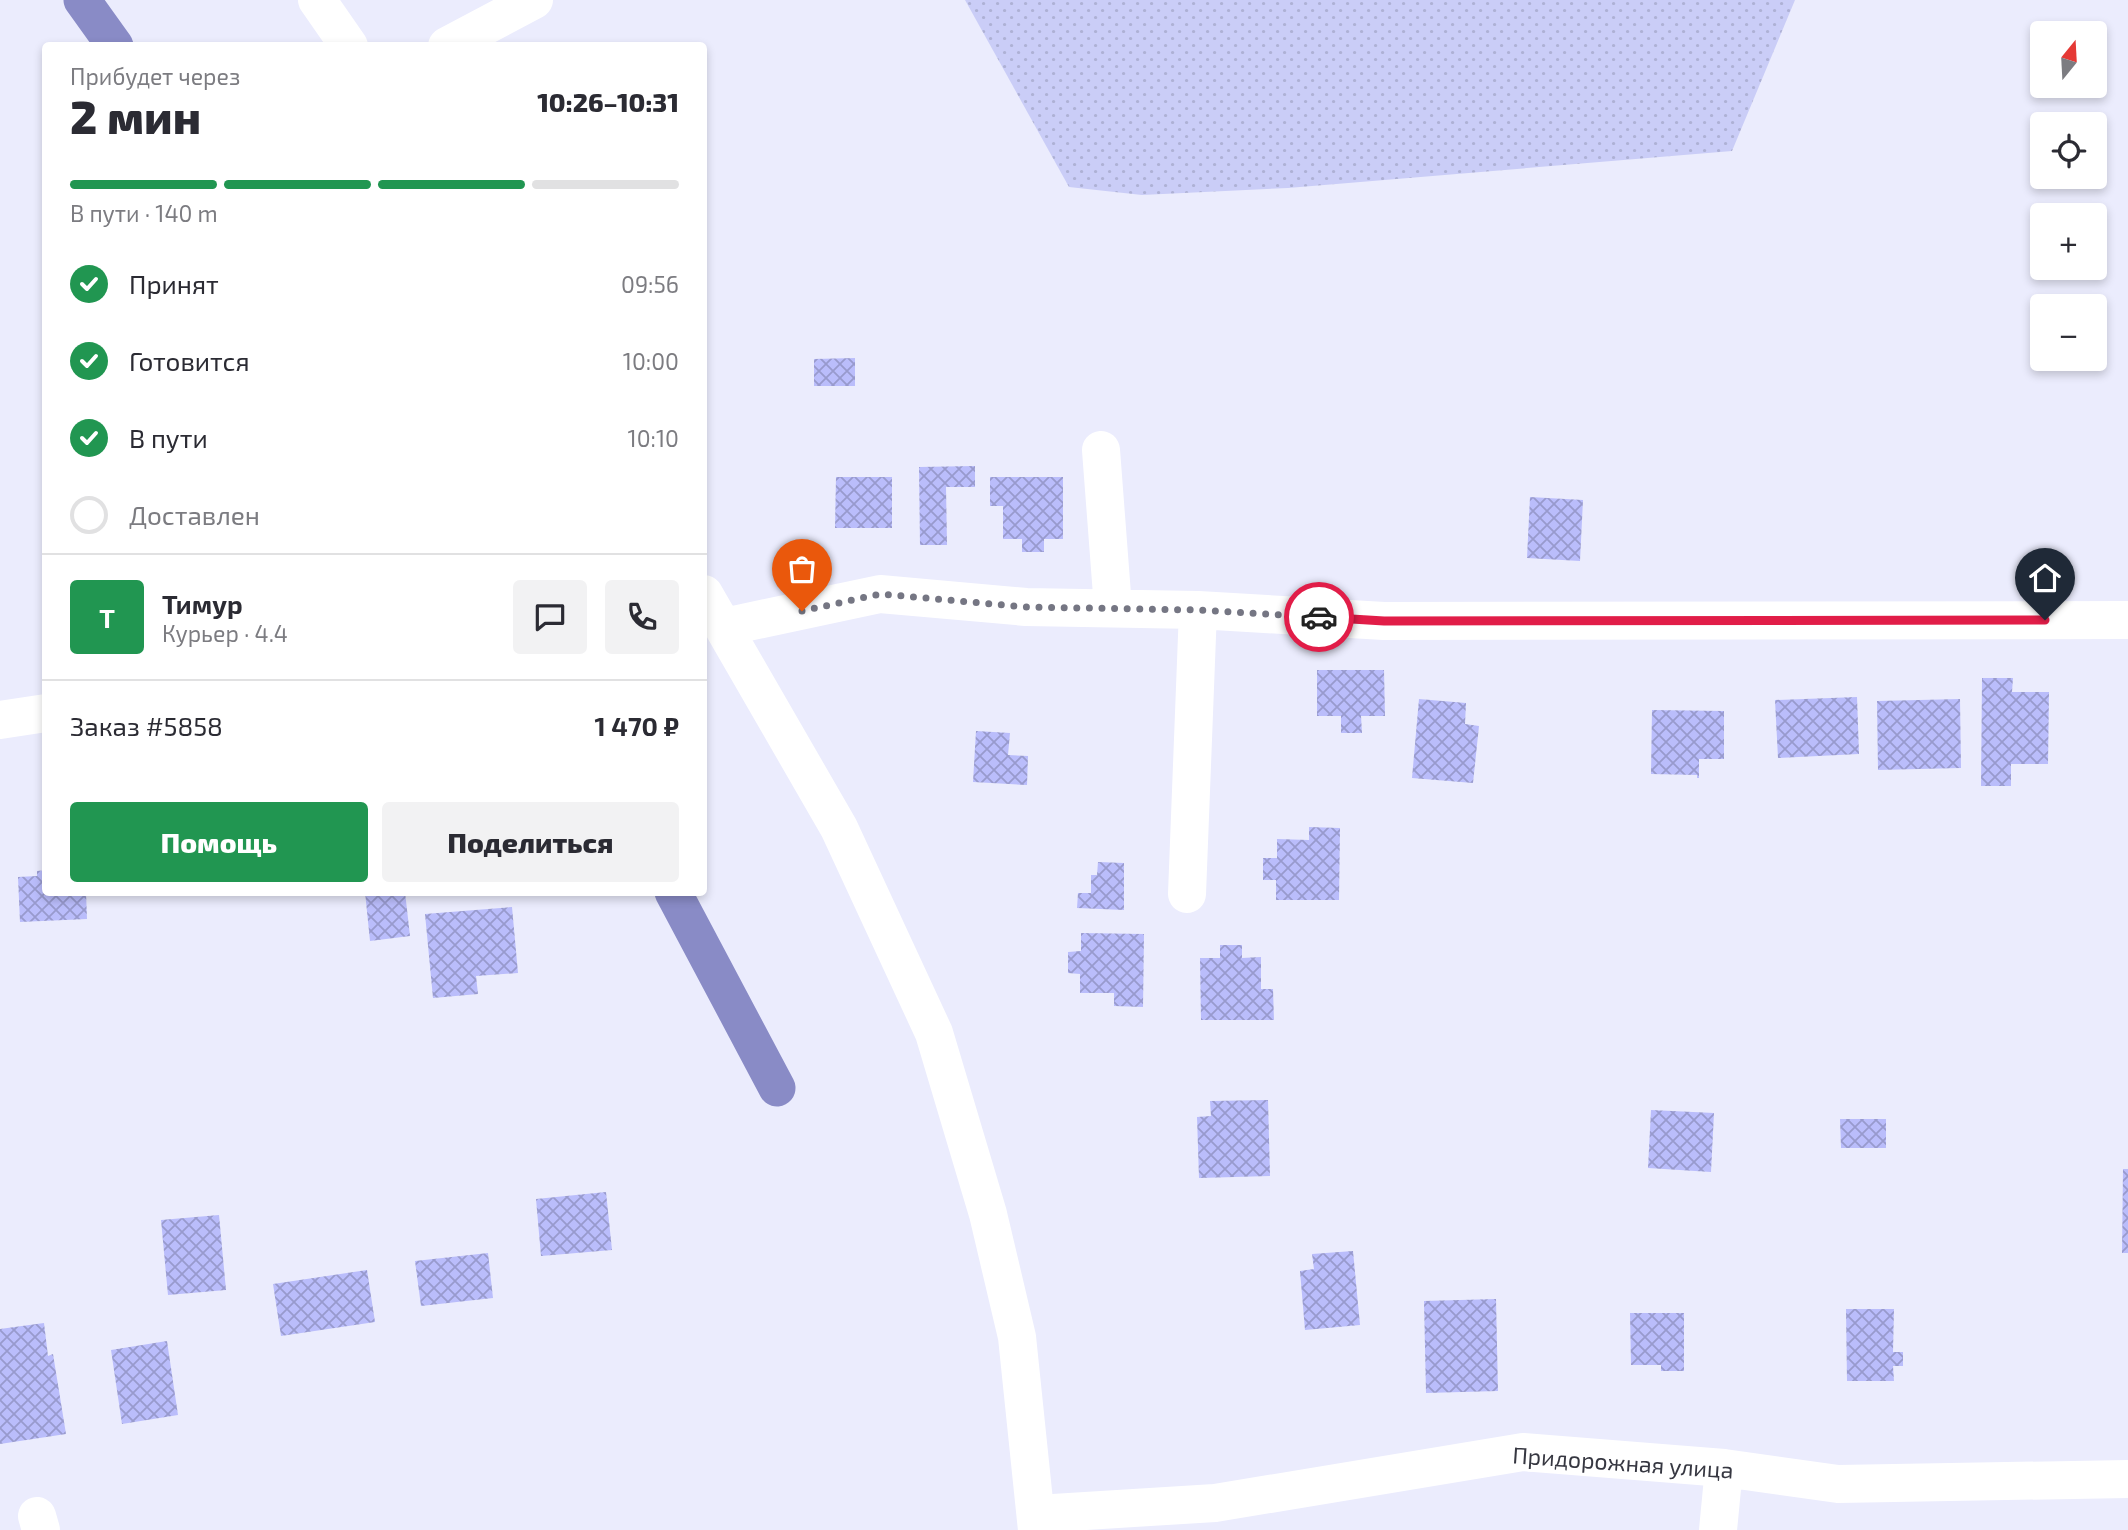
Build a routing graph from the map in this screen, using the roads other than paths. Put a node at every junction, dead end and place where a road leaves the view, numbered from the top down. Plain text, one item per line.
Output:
1 (317, 0) edge
2 (534, 0) edge
3 (346, 42) edge
4 (455, 42) edge
5 (1101, 450) dead end
6 (1113, 608) junction
7 (1198, 610) junction
8 (712, 616) edge
9 (2128, 620) edge
10 (42, 714) edge
11 (0, 720) edge
12 (1188, 894) dead end
13 (1724, 1468) junction
14 (2128, 1479) edge
15 (1037, 1522) edge
16 (1718, 1530) edge

1 - 3 street
2 - 4 street
5 - 6 street
6 - 7 street
6 - 8 street
7 - 9 street
7 - 12 street
8 - 15 street
10 - 11 street
13 - 14 street, Придорожная улица
13 - 15 street, Придорожная улица
13 - 16 street

